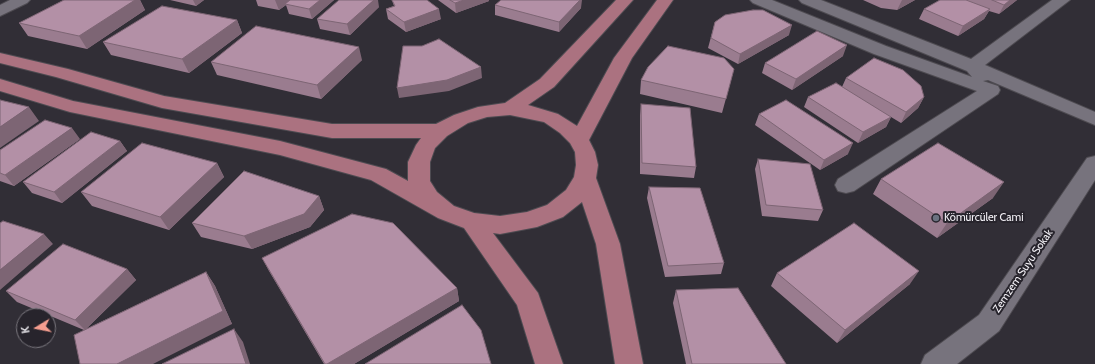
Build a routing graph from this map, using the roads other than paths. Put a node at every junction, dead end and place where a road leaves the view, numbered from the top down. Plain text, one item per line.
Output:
1 (22, 0) edge
2 (625, 0) edge
3 (665, 0) edge
4 (758, 0) edge
5 (807, 0) edge
6 (1062, 0) edge
7 (0, 11) edge
8 (0, 58) edge
9 (973, 66) junction
10 (0, 85) edge
11 (991, 90) junction
12 (510, 109) junction
13 (1095, 118) edge
14 (440, 130) junction
15 (579, 140) junction
16 (1095, 163) edge
17 (585, 178) junction
18 (846, 186) dead end
19 (446, 212) junction
20 (472, 222) junction
21 (549, 364) edge
22 (629, 364) edge
23 (935, 364) edge

1 - 7 street
2 - 12 main road
3 - 15 main road
4 - 11 street
5 - 9 street
6 - 9 street
8 - 14 main road
9 - 11 street
9 - 13 street
10 - 19 main road
11 - 18 street
12 - 14 main road
12 - 15 main road
14 - 19 main road
15 - 17 main road
16 - 23 street, Zemzem Suyu Sokak
17 - 20 main road
17 - 22 main road
19 - 20 main road
20 - 21 main road

